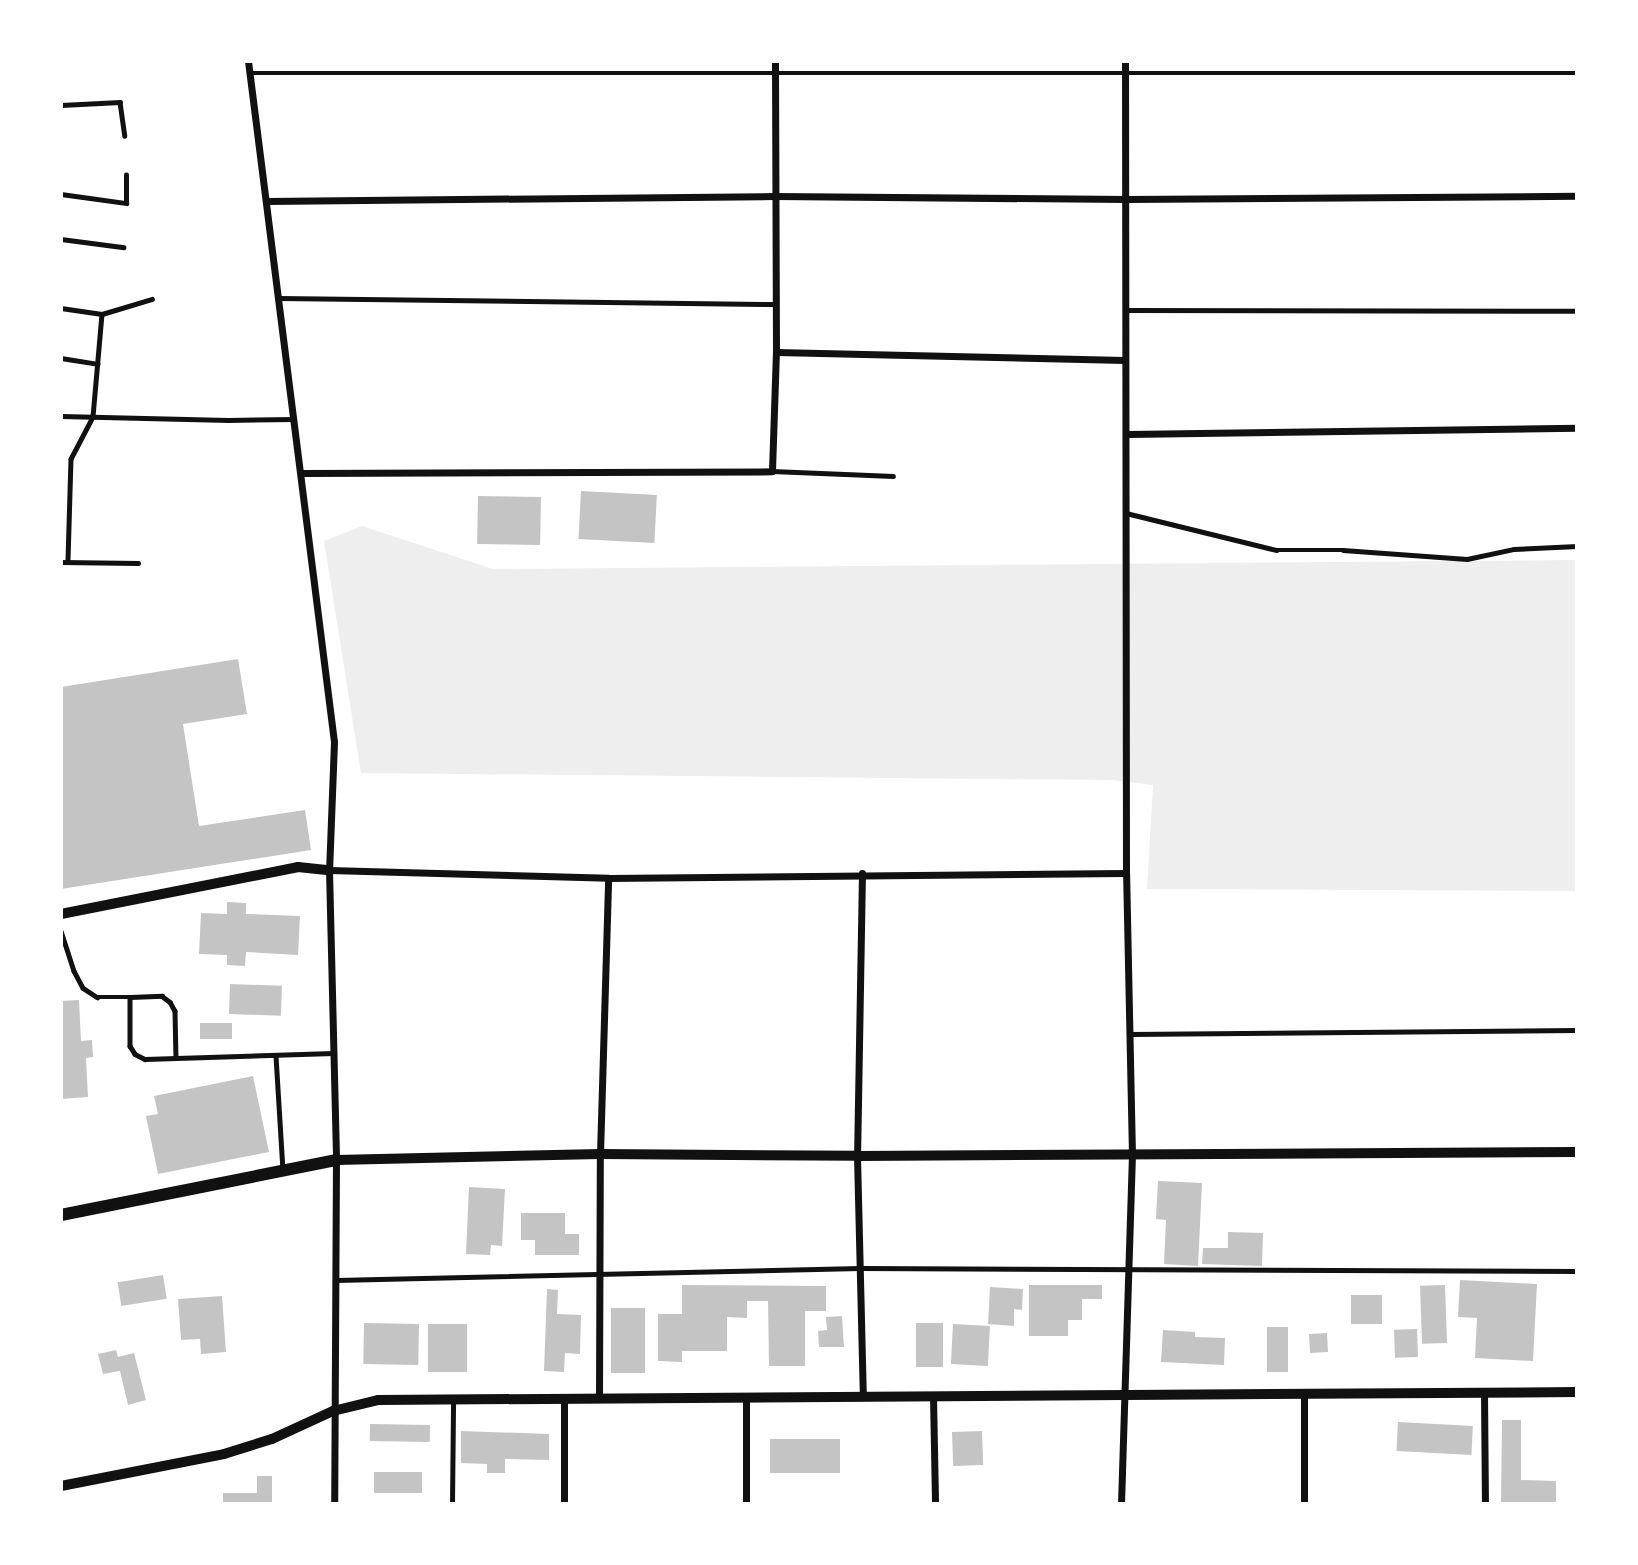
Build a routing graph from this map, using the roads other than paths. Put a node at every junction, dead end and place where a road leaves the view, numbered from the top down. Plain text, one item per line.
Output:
1 (248, 61) edge
2 (775, 61) edge
3 (1125, 61) edge
4 (250, 73) junction
5 (775, 73) junction
6 (1125, 73) junction
7 (1577, 73) edge
8 (61, 105) edge
9 (125, 136) dead end
10 (126, 175) dead end
11 (61, 194) edge
12 (774, 196) junction
13 (1577, 196) edge
14 (1126, 199) junction
15 (266, 201) junction
16 (61, 239) edge
17 (122, 247) dead end
18 (279, 298) junction
19 (152, 299) dead end
20 (775, 304) junction
21 (61, 308) edge
22 (1126, 310) junction
23 (1577, 311) edge
24 (102, 314) junction
25 (776, 352) junction
26 (61, 358) edge
27 (1125, 360) junction
28 (98, 363) junction
29 (61, 416) edge
30 (93, 417) junction
31 (294, 419) junction
32 (1577, 428) edge
33 (1127, 434) junction
34 (772, 471) junction
35 (302, 474) junction
36 (893, 475) dead end
37 (61, 479) edge
38 (70, 479) junction
39 (1126, 513) junction
40 (1577, 546) edge
41 (61, 562) edge
42 (68, 562) junction
43 (138, 563) dead end
44 (329, 870) junction
45 (862, 873) junction
46 (1126, 873) junction
47 (608, 878) junction
48 (61, 914) edge
49 (61, 932) edge
50 (130, 997) junction
51 (1577, 1030) edge
52 (1130, 1034) junction
53 (333, 1053) junction
54 (276, 1056) junction
55 (176, 1058) junction
56 (1577, 1152) edge
57 (600, 1154) junction
58 (1132, 1154) junction
59 (857, 1156) junction
60 (336, 1160) junction
61 (283, 1170) junction
62 (61, 1215) edge
63 (860, 1268) junction
64 (1131, 1270) junction
65 (1577, 1271) edge
66 (599, 1274) junction
67 (335, 1280) junction
68 (1577, 1392) edge
69 (1484, 1393) junction
70 (1304, 1394) junction
71 (1122, 1395) junction
72 (863, 1396) junction
73 (933, 1396) junction
74 (746, 1397) junction
75 (564, 1398) junction
76 (599, 1398) junction
77 (453, 1399) junction
78 (333, 1411) junction
79 (61, 1486) edge
80 (334, 1504) edge
81 (452, 1504) edge
82 (564, 1504) edge
83 (746, 1504) edge
84 (935, 1504) edge
85 (1121, 1504) edge
86 (1304, 1504) edge
87 (1485, 1504) edge

1 - 4 street
2 - 5 street
3 - 6 street
4 - 5 lane
4 - 15 street
5 - 6 lane
5 - 12 street
6 - 7 lane
6 - 14 street
8 - 9 lane
10 - 11 lane
12 - 14 street
12 - 15 street
12 - 20 street
13 - 14 street
14 - 22 street
15 - 18 street
16 - 17 lane
18 - 20 lane
18 - 31 street
19 - 24 lane
20 - 25 street
21 - 24 lane
22 - 23 lane
22 - 27 street
24 - 28 lane
25 - 27 street
25 - 34 street
26 - 28 lane
27 - 33 street
28 - 30 lane
29 - 30 lane
30 - 31 lane
30 - 38 lane
31 - 35 street
32 - 33 street
33 - 39 street
34 - 35 street
34 - 36 lane
35 - 44 street
37 - 38 lane
38 - 42 lane
39 - 40 lane
39 - 46 street
41 - 42 lane
42 - 43 lane
44 - 47 street
44 - 48 street
44 - 53 street
45 - 46 street
45 - 47 street
45 - 59 street
46 - 52 street
47 - 57 street
49 - 50 lane
50 - 55 lane
50 - 55 lane
51 - 52 lane
52 - 58 street
53 - 54 lane
53 - 60 street
54 - 55 lane
54 - 61 lane
56 - 58 street
57 - 59 street
57 - 60 street
57 - 66 street
58 - 59 street
58 - 64 street
59 - 63 street
60 - 61 main road
60 - 67 street
61 - 62 main road
63 - 64 lane
63 - 66 lane
63 - 72 street
64 - 65 lane
64 - 71 street
66 - 67 lane
66 - 76 street
67 - 78 street
68 - 69 street
69 - 70 street
69 - 87 street
70 - 71 street
70 - 86 street
71 - 73 street
71 - 85 street
72 - 73 street
72 - 74 street
73 - 84 street
74 - 76 street
74 - 83 street
75 - 76 street
75 - 77 street
75 - 82 street
77 - 78 street
77 - 81 lane
78 - 79 street
78 - 80 street

